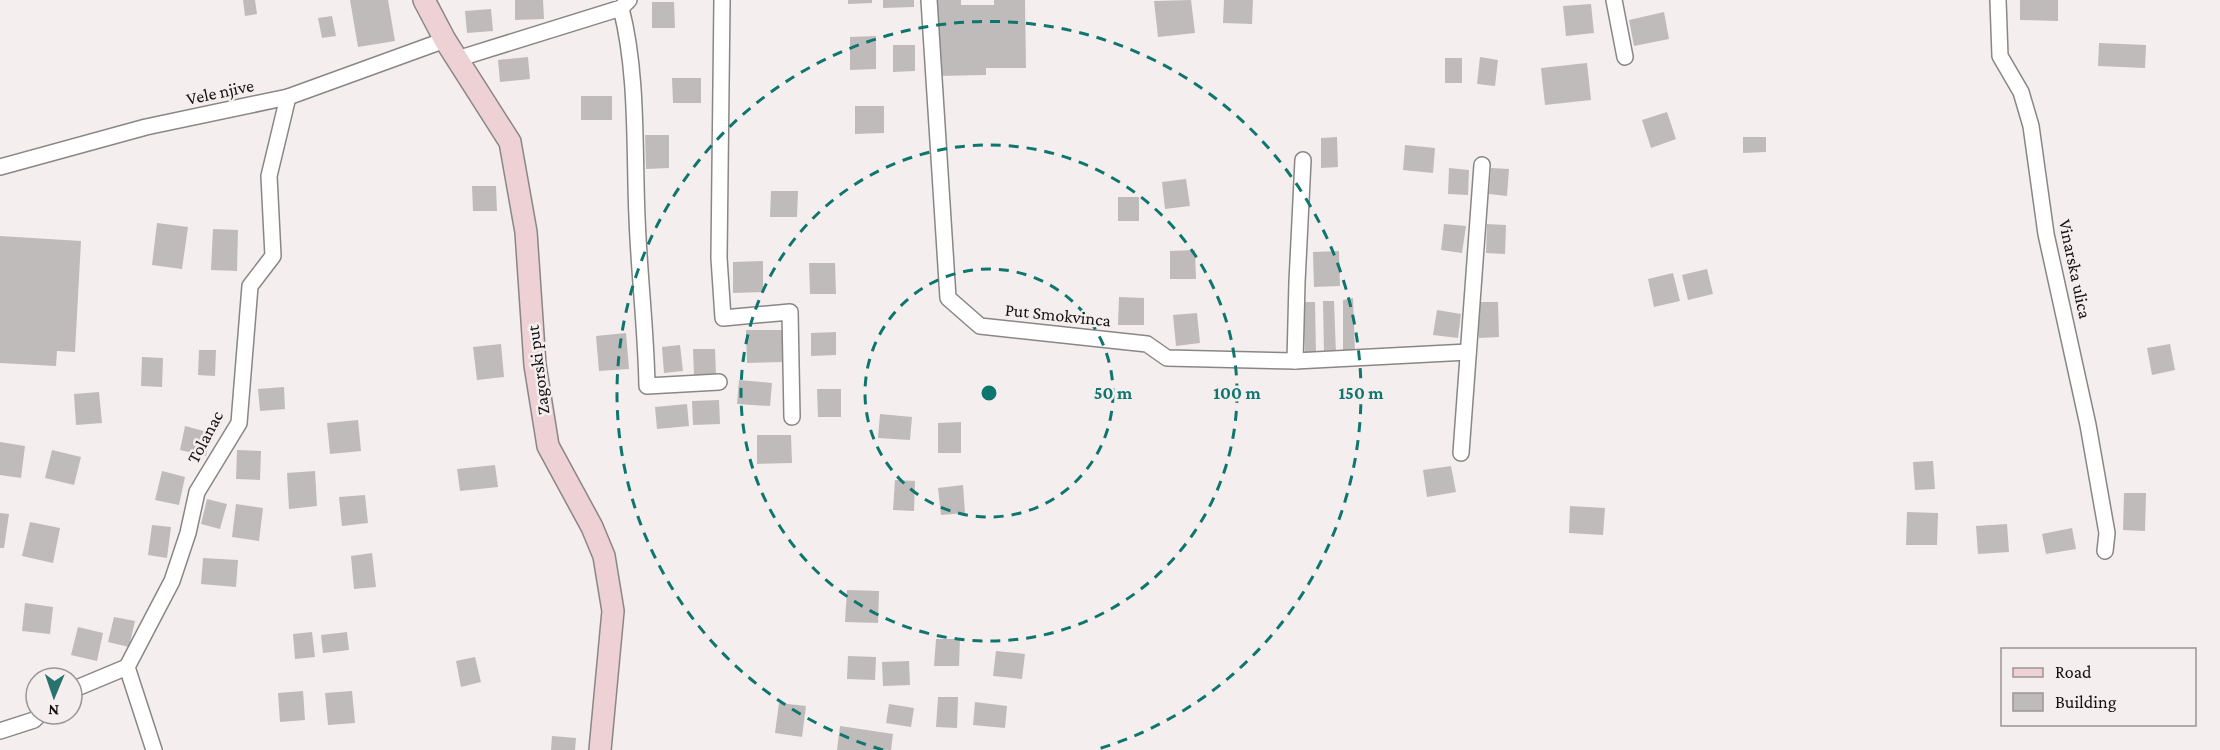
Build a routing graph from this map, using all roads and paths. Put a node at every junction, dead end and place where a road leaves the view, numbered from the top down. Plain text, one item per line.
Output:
1 (424, 0) edge
2 (722, 0) edge
3 (929, 0) edge
4 (1614, 0) edge
5 (1998, 0) edge
6 (625, 4) edge
7 (445, 40) junction
8 (1625, 57) dead end
9 (457, 59) junction
10 (288, 97) junction
11 (1303, 160) dead end
12 (1482, 165) dead end
13 (0, 167) edge
14 (1468, 352) junction
15 (1295, 362) junction
16 (719, 382) dead end
17 (792, 417) dead end
18 (1461, 453) dead end
19 (2105, 551) dead end
20 (127, 667) junction
21 (84, 685) edge
22 (24, 723) edge
23 (0, 731) edge
24 (154, 750) edge
25 (600, 750) edge

1 - 7 main road, Zagorski put
2 - 17 street
3 - 15 street, Put Smokvinca
4 - 8 street
5 - 19 street, Vinarska ulica
6 - 9 street
6 - 16 street
7 - 9 main road, Zagorski put
7 - 10 street, Vele njive
9 - 25 main road, Zagorski put
10 - 13 street, Vele njive
10 - 20 street, Tolanac
11 - 15 street
12 - 14 street
14 - 15 street, Put Smokvinca
14 - 18 street
20 - 21 street
20 - 24 street
22 - 23 street

